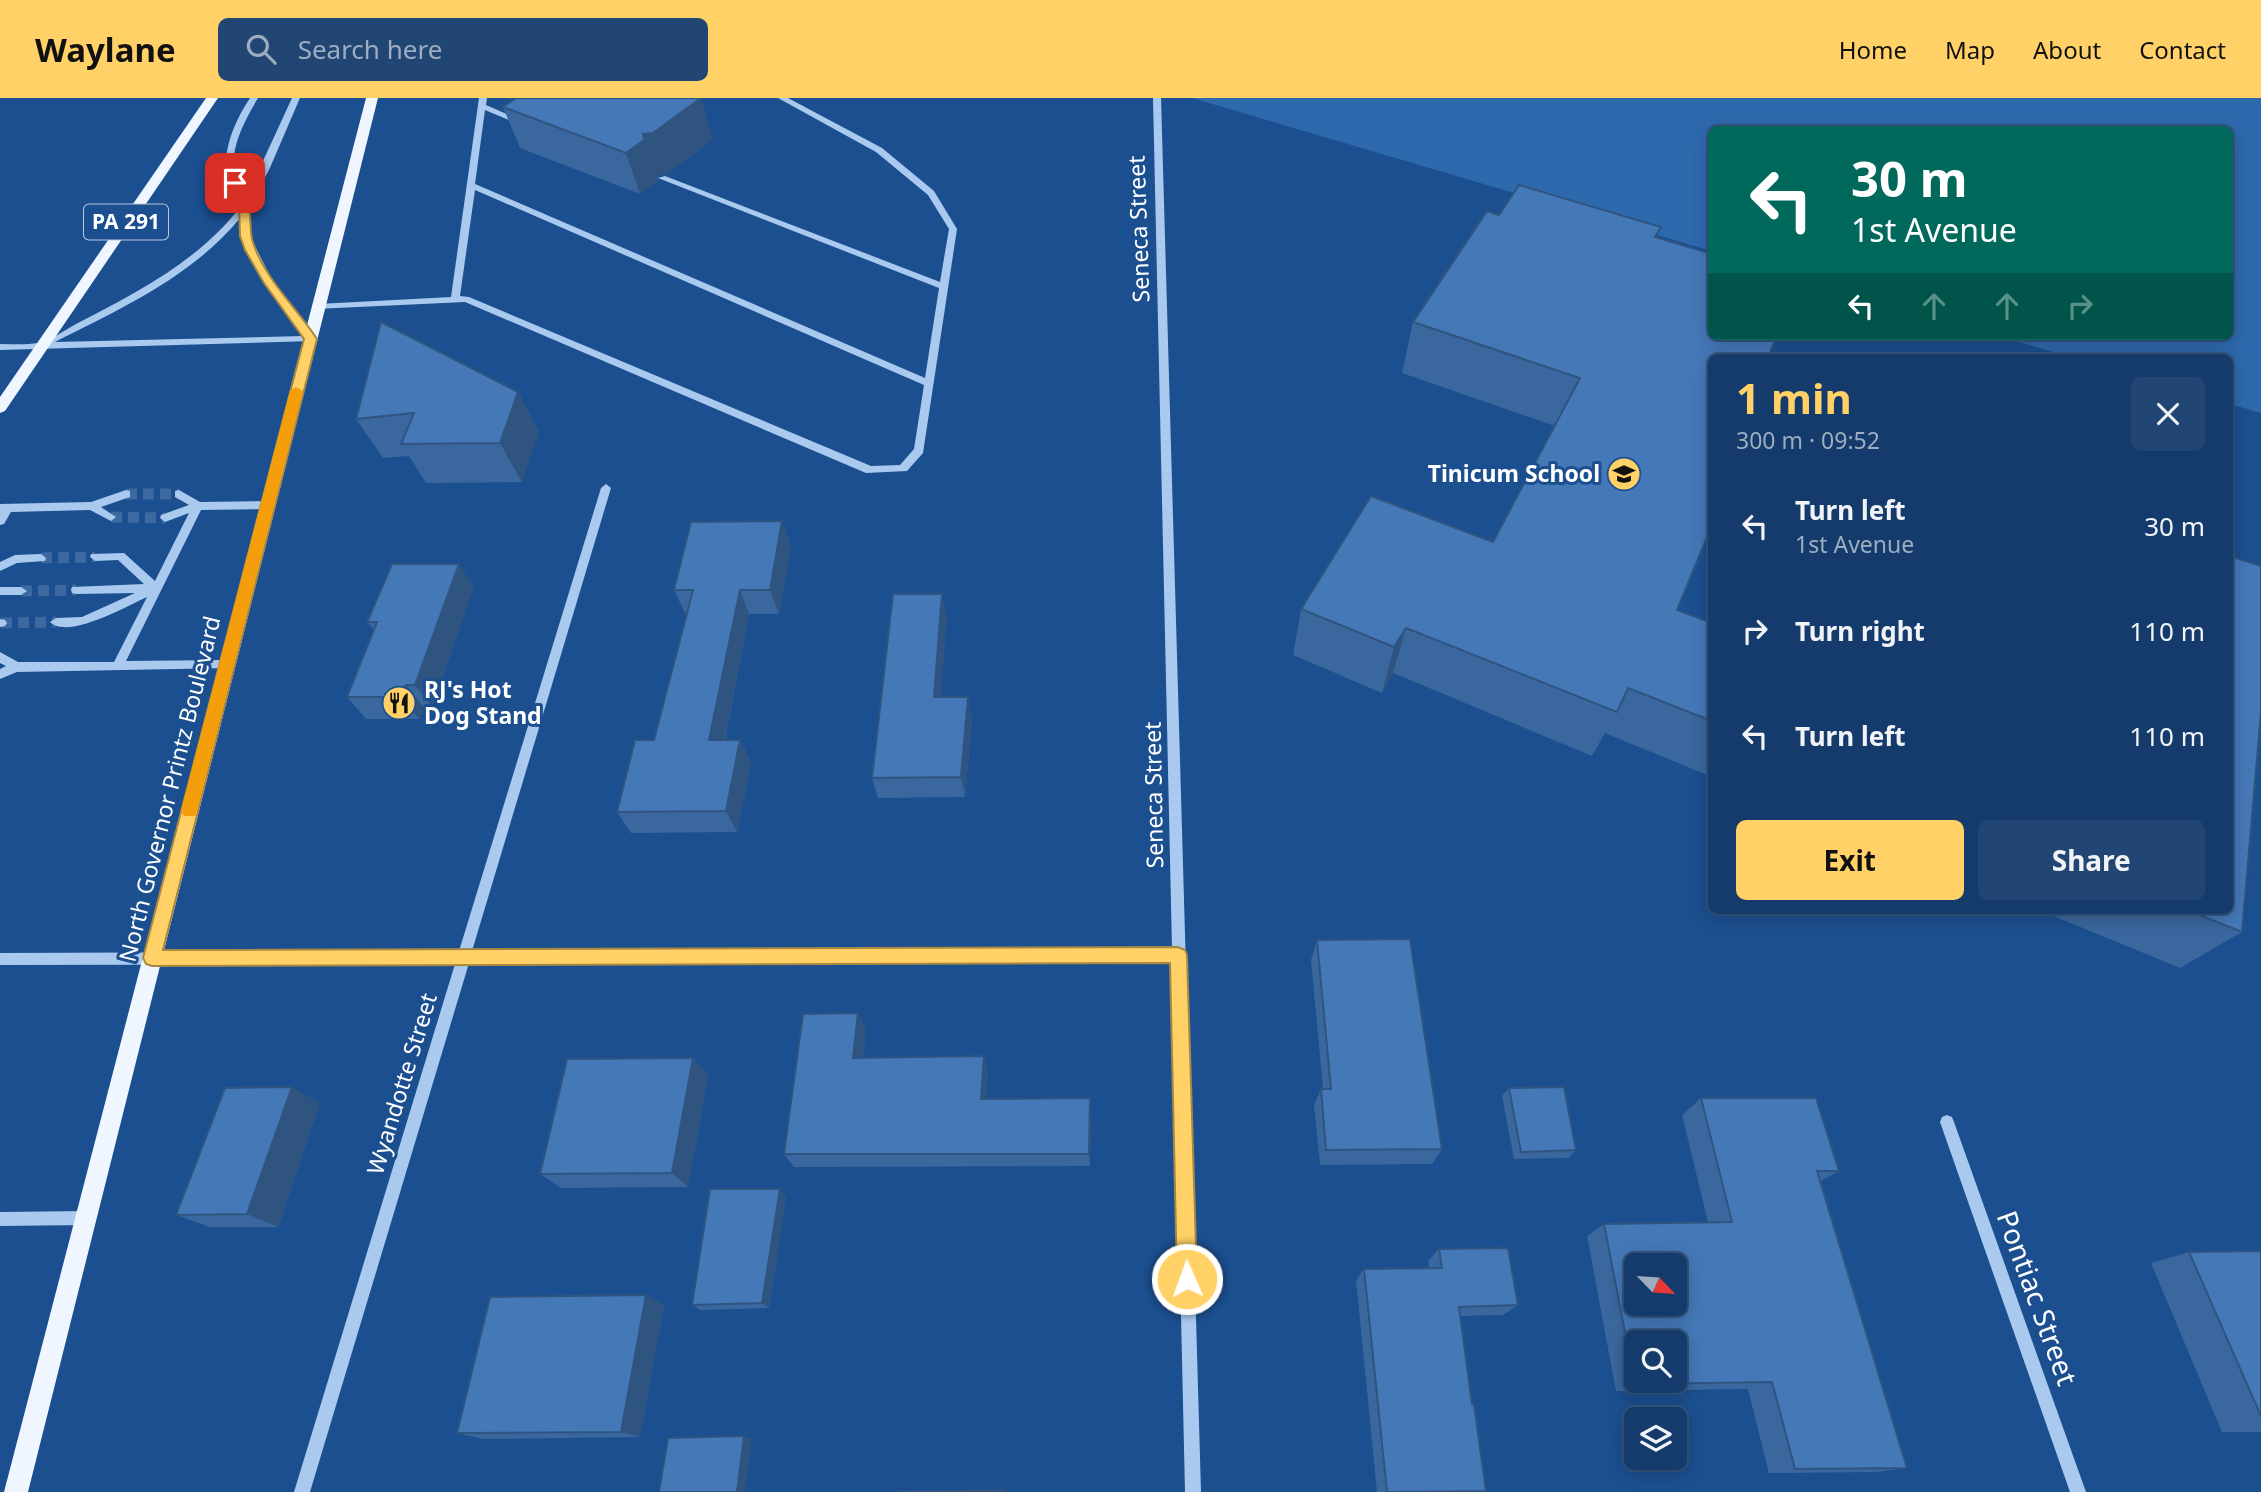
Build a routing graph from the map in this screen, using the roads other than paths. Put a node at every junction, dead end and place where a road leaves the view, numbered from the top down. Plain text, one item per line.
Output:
1 (212, 98) edge
2 (254, 98) edge
3 (296, 98) edge
4 (372, 98) edge
5 (782, 98) edge
6 (1157, 98) edge
7 (482, 102) edge
8 (532, 126) edge
9 (662, 178) dead end
10 (471, 185) junction
11 (245, 206) junction
12 (944, 287) junction
13 (455, 300) junction
14 (318, 307) junction
15 (310, 339) junction
16 (41, 346) junction
17 (0, 347) edge
18 (929, 383) junction
19 (0, 408) edge
20 (606, 488) dead end
21 (126, 494) tunnel mouth
22 (179, 494) tunnel mouth
23 (267, 505) junction
24 (92, 506) junction
25 (198, 506) junction
26 (4, 508) edge
27 (111, 517) tunnel mouth
28 (165, 518) tunnel mouth
29 (0, 521) edge
30 (95, 557) tunnel mouth
31 (41, 558) tunnel mouth
32 (0, 567) edge
33 (156, 588) junction
34 (76, 590) tunnel mouth
35 (0, 591) edge
36 (21, 591) tunnel mouth
37 (56, 622) tunnel mouth
38 (0, 657) edge
39 (118, 665) junction
40 (226, 665) junction
41 (16, 667) junction
42 (0, 674) edge
43 (1178, 955) junction
44 (152, 958) junction
45 (464, 958) junction
46 (0, 959) edge
47 (1947, 1122) dead end
48 (86, 1218) junction
49 (0, 1219) edge
50 (16, 1492) edge
51 (302, 1492) edge
52 (1193, 1492) edge
53 (2078, 1492) edge

1 - 16 main road, PA 291
2 - 11 street
3 - 11 lane
4 - 14 main road, North Governor Printz Boulevard
5 - 12 lane
6 - 43 street, Seneca Street
7 - 8 street
7 - 10 lane
9 - 12 street
10 - 13 lane
10 - 18 street
11 - 15 street
11 - 16 street
12 - 18 lane
13 - 14 street
13 - 18 lane
14 - 15 main road, North Governor Printz Boulevard
15 - 16 street
15 - 23 main road, North Governor Printz Boulevard
16 - 17 street
16 - 19 main road, PA 291
20 - 45 street, Wyandotte Street
21 - 24 street
22 - 25 street
23 - 25 street
23 - 40 main road, North Governor Printz Boulevard
24 - 26 street
24 - 27 street
25 - 28 street
25 - 33 street
26 - 29 street
30 - 33 street
31 - 32 street
33 - 34 street
33 - 37 street
33 - 39 street
35 - 36 street
38 - 41 street
39 - 40 street
39 - 41 street
40 - 44 main road, North Governor Printz Boulevard
41 - 42 street
43 - 45 street
43 - 52 street, Seneca Street
44 - 45 street
44 - 46 street
44 - 48 main road, North Governor Printz Boulevard
45 - 51 street, Wyandotte Street
47 - 53 street, Pontiac Street
48 - 49 street
48 - 50 main road, North Governor Printz Boulevard

